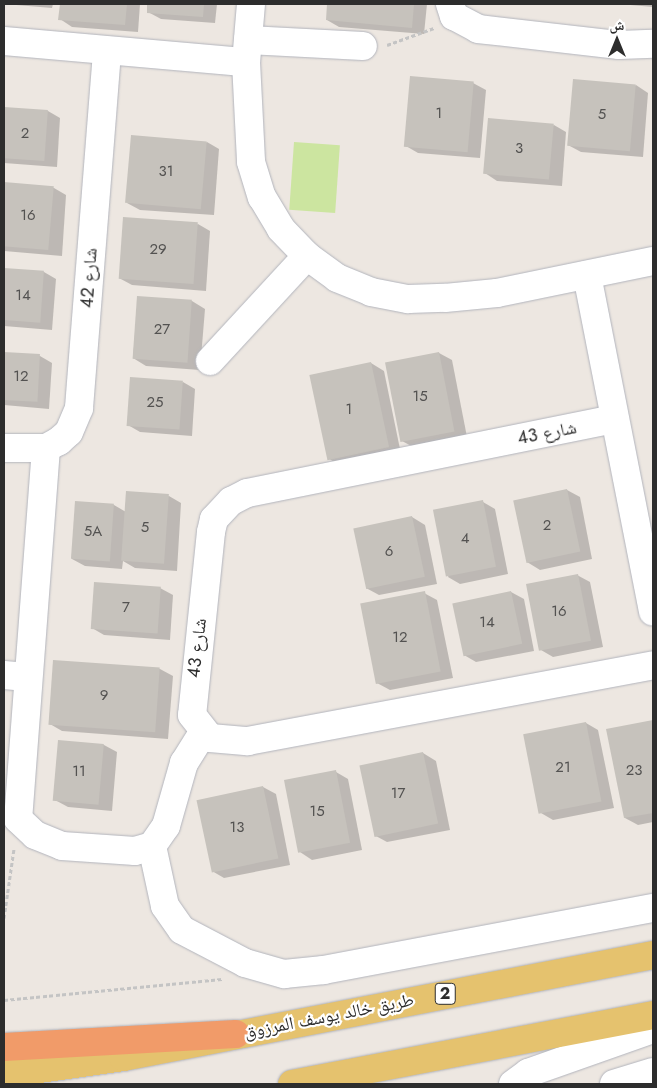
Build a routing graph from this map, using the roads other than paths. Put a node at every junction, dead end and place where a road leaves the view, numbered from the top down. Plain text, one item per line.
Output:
1 (251, 4) edge
2 (452, 10) edge
3 (4, 41) edge
4 (653, 44) edge
5 (363, 46) road end
6 (247, 51) junction
7 (107, 52) junction
8 (307, 256) junction
9 (653, 261) edge
10 (587, 276) junction
11 (210, 361) dead end
12 (614, 420) junction
13 (4, 448) edge
14 (46, 448) junction
15 (653, 612) edge
16 (653, 664) edge
17 (15, 676) edge
18 (204, 733) junction
19 (152, 846) junction
20 (653, 908) edge
21 (653, 955) edge
22 (653, 1015) edge
23 (653, 1028) edge
24 (236, 1034) junction
25 (4, 1047) edge
26 (653, 1072) edge
27 (4, 1074) edge
28 (292, 1084) edge
29 (513, 1084) edge
30 (614, 1084) edge

1 - 6 street
2 - 4 street
3 - 7 street
5 - 6 street
6 - 7 street
6 - 8 street
7 - 14 street, شارع 42
8 - 10 street
8 - 11 street
9 - 10 street
10 - 12 street
12 - 15 street
12 - 18 street, شارع 43
13 - 14 street
14 - 17 street
16 - 18 street
17 - 19 street
18 - 19 street
19 - 20 street
21 - 24 main road, طريق خالد يوسف المرزوق / 2
22 - 28 main road
23 - 29 street
24 - 25 highway
24 - 27 main road, طريق خالد يوسف المرزوق / 2
26 - 30 street

